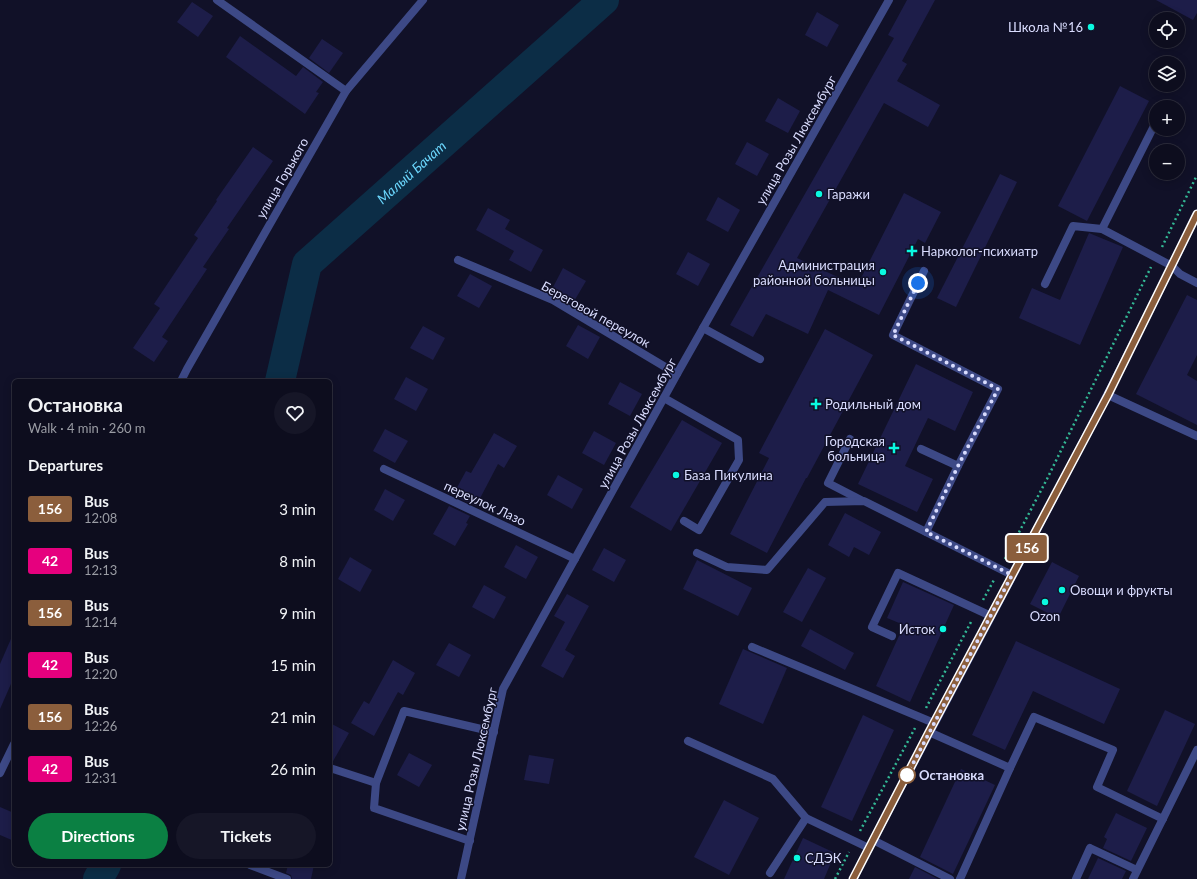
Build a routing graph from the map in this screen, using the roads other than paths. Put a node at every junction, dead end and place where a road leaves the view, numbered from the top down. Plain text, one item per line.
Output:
1 (217, 0) edge
2 (423, 0) edge
3 (889, 0) edge
4 (346, 91) junction
5 (1149, 136) edge
6 (1197, 214) edge
7 (1102, 229) junction
8 (458, 260) dead end
9 (1172, 266) junction
10 (924, 270) dead end
11 (1197, 283) edge
12 (1045, 284) dead end
13 (703, 328) junction
14 (760, 358) dead end
15 (677, 374) junction
16 (182, 379) edge
17 (1108, 395) junction
18 (664, 398) junction
19 (1197, 436) edge
20 (850, 439) dead end
21 (921, 449) dead end
22 (958, 466) junction
23 (384, 469) dead end
24 (864, 501) junction
25 (684, 522) dead end
26 (926, 532) junction
27 (697, 553) dead end
28 (575, 559) junction
29 (1012, 575) junction
30 (991, 616) junction
31 (892, 636) dead end
32 (752, 647) dead end
33 (934, 723) junction
34 (494, 732) junction
35 (929, 732) junction
36 (688, 741) dead end
37 (12, 748) edge
38 (1197, 750) edge
39 (1010, 768) junction
40 (332, 769) edge
41 (0, 773) edge
42 (376, 783) junction
43 (806, 818) junction
44 (1163, 819) junction
45 (873, 840) junction
46 (470, 841) junction
47 (869, 848) junction
48 (255, 867) edge
49 (1137, 870) junction
50 (770, 873) dead end
51 (287, 879) edge
52 (462, 879) edge
53 (853, 879) edge
54 (950, 879) edge
55 (960, 879) edge
56 (1076, 879) edge
57 (1133, 879) edge

1 - 4 street
2 - 4 street, улица Горького
3 - 13 street, улица Розы Люксембург
4 - 16 street, улица Горького
5 - 7 street
6 - 9 street
7 - 9 street
7 - 12 street
8 - 15 street, Береговой переулок
9 - 11 street
9 - 17 street
10 - 22 street
13 - 14 street
13 - 15 street, улица Розы Люксембург
15 - 18 street, улица Розы Люксембург
17 - 19 street
17 - 29 street
18 - 25 street
18 - 28 street, улица Розы Люксембург
20 - 24 street
21 - 22 street
22 - 26 street
23 - 28 street, переулок Лазо
24 - 26 street
24 - 27 street
26 - 29 street
28 - 34 street, улица Розы Люксембург
29 - 30 street
30 - 31 street
30 - 33 street
32 - 33 street
33 - 35 street
34 - 42 street
34 - 46 street, улица Розы Люксембург
35 - 39 street
35 - 45 street
36 - 43 street
37 - 41 street
38 - 44 street
39 - 44 street
39 - 55 street
40 - 42 street
42 - 46 street
43 - 47 street
43 - 50 street
44 - 49 street
45 - 47 street
45 - 54 street
46 - 52 street, улица Розы Люксембург
47 - 53 street
48 - 51 street
49 - 56 street
49 - 57 street

